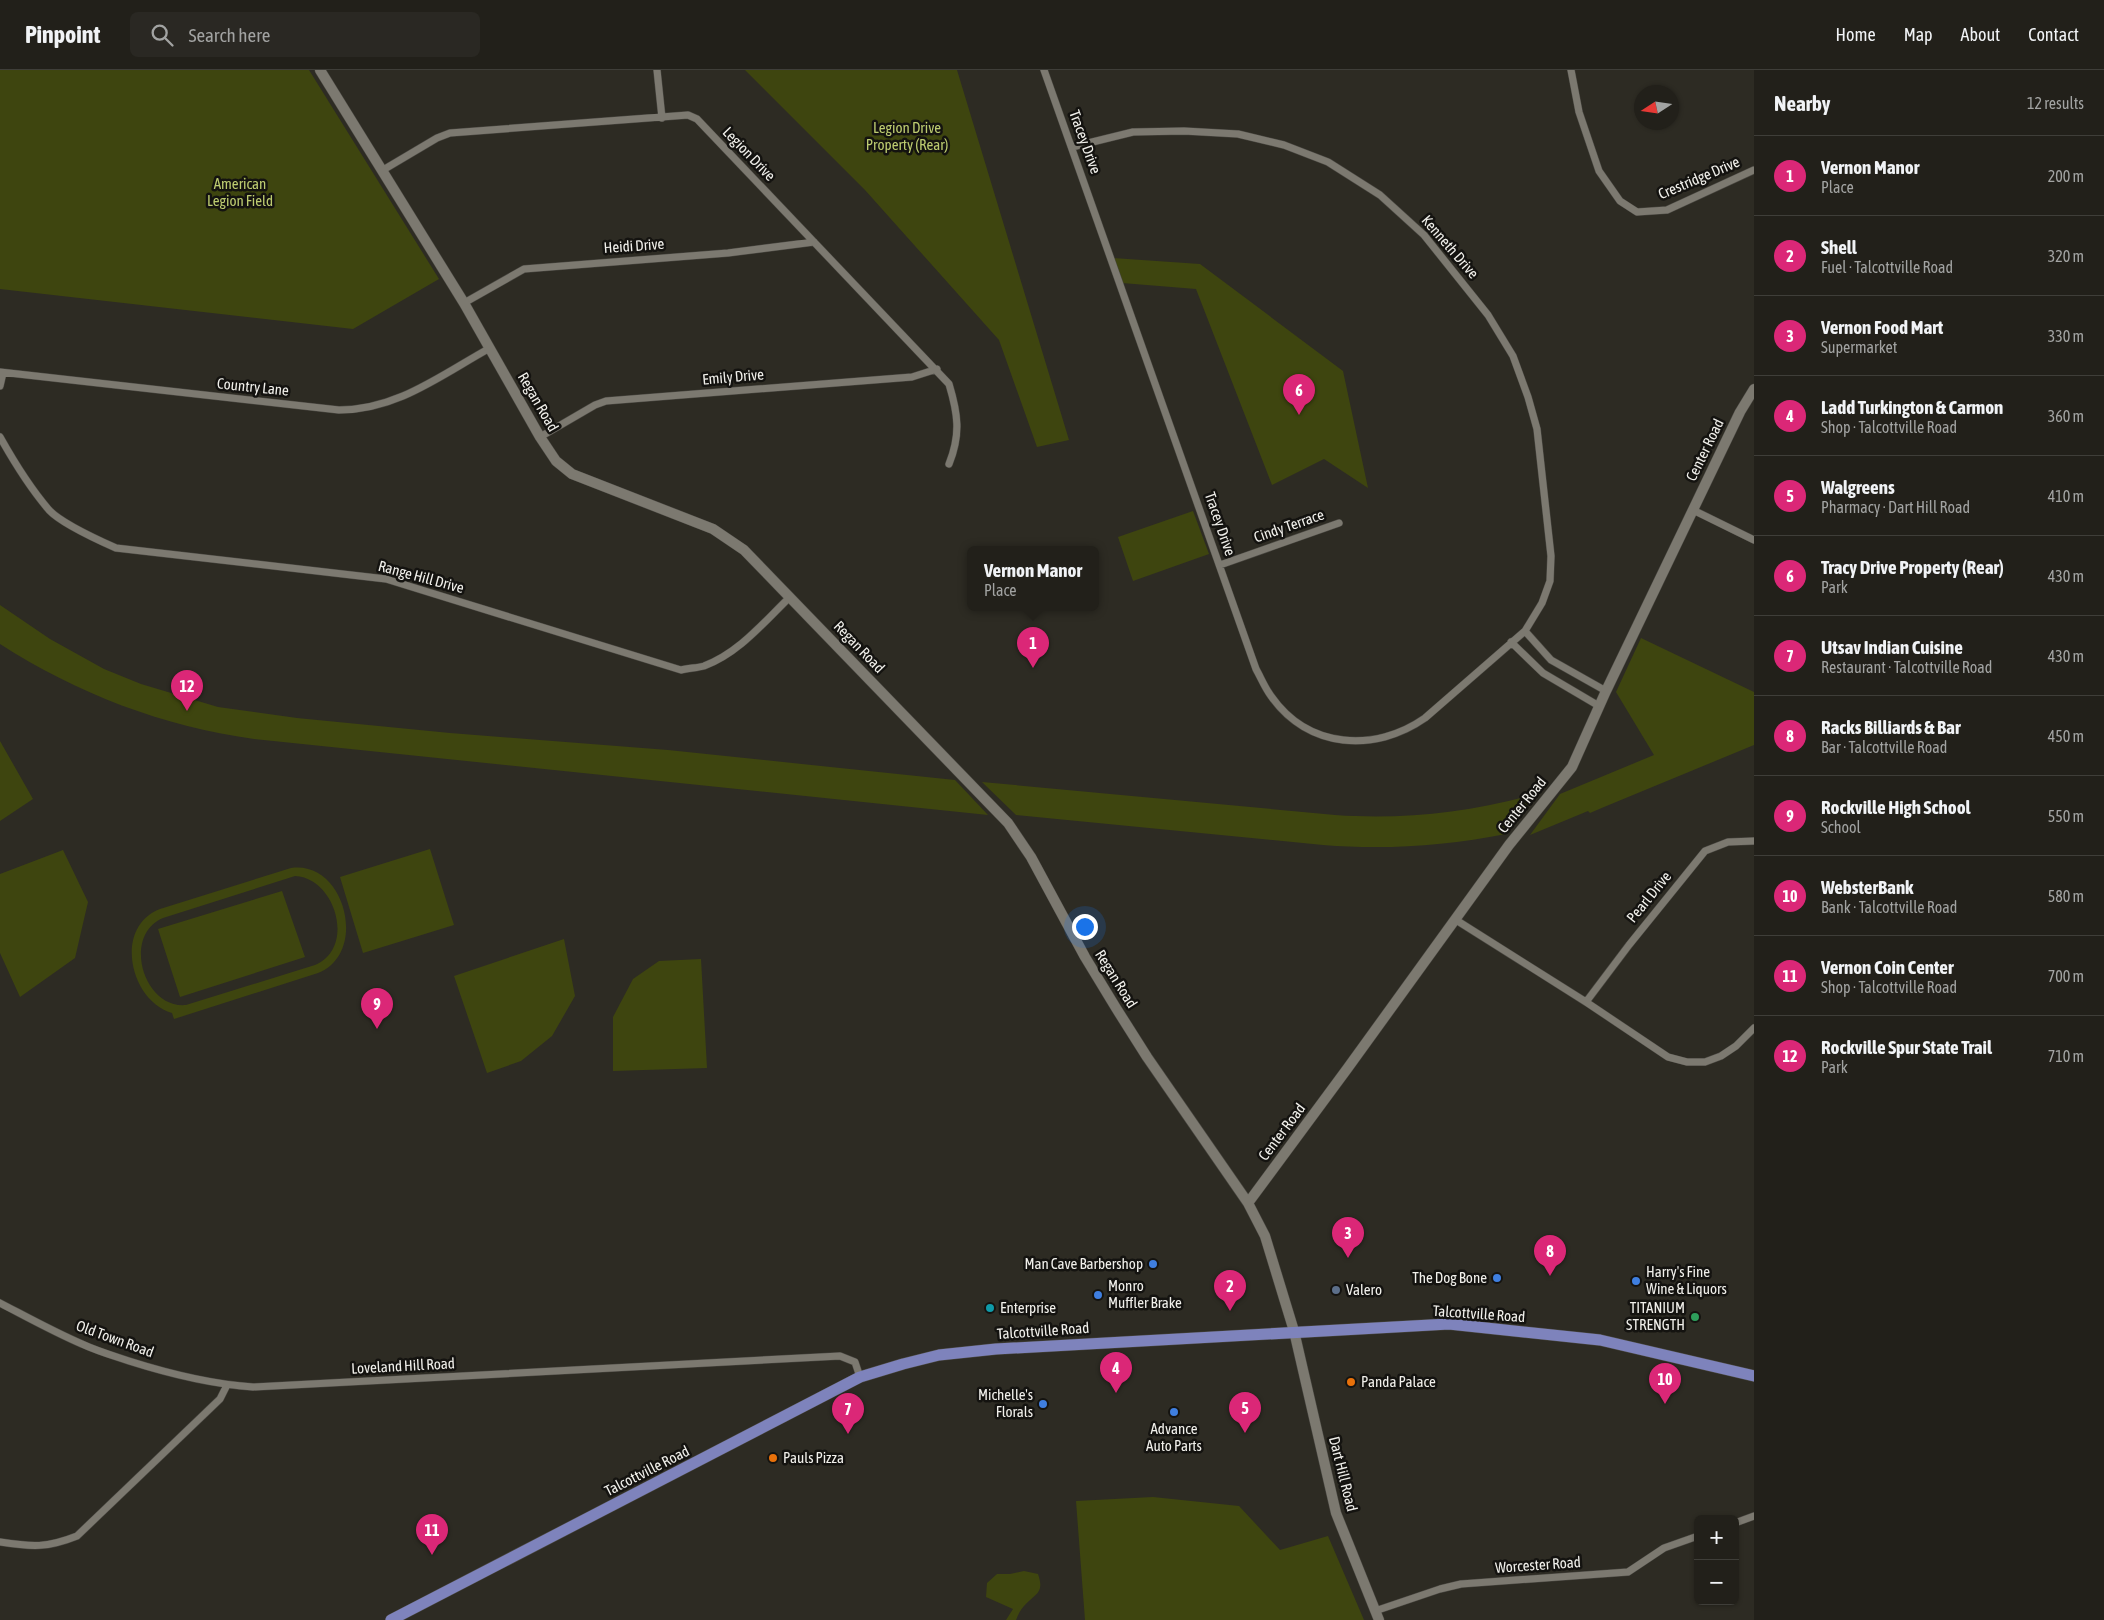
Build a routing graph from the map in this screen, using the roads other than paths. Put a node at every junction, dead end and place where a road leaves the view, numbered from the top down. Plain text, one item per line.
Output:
1 (320, 70) edge
2 (658, 70) edge
3 (1044, 70) edge
4 (1571, 70) edge
5 (662, 118) junction
6 (1072, 147) junction
7 (383, 170) junction
8 (1754, 170) edge
9 (814, 242) junction
10 (464, 303) junction
11 (490, 348) junction
12 (937, 369) junction
13 (2, 372) edge
14 (0, 386) edge
15 (1754, 389) edge
16 (0, 437) edge
17 (540, 437) junction
18 (949, 464) dead end
19 (1693, 510) junction
20 (1339, 523) dead end
21 (1754, 540) edge
22 (1220, 565) junction
23 (790, 597) junction
24 (1525, 631) junction
25 (1511, 642) junction
26 (1606, 691) junction
27 (1600, 706) junction
28 (1754, 841) edge
29 (1456, 920) junction
30 (1586, 1002) junction
31 (1754, 1028) edge
32 (1248, 1203) junction
33 (0, 1303) edge
34 (1294, 1331) junction
35 (1754, 1376) edge
36 (860, 1377) junction
37 (226, 1385) junction
38 (1754, 1516) edge
39 (1739, 1522) edge
40 (1694, 1537) edge
41 (0, 1542) edge
42 (1377, 1615) edge
43 (391, 1620) edge

1 - 7 street, Regan Road
2 - 5 street
3 - 6 street, Tracey Drive
4 - 8 street, Crestridge Drive
5 - 7 street, Legion Drive
5 - 9 street, Legion Drive
6 - 22 street, Tracey Drive
6 - 24 street, Kenneth Drive
7 - 10 street, Regan Road
9 - 10 street, Heidi Drive
9 - 12 street, Legion Drive
10 - 11 street, Regan Road
11 - 13 street, Country Lane
11 - 17 street, Regan Road
12 - 17 street, Emily Drive
12 - 18 street, Legion Drive
13 - 14 street
15 - 19 street, Center Road
16 - 23 street, Range Hill Drive
17 - 23 street, Regan Road
19 - 21 street
19 - 26 street, Center Road
20 - 22 street, Cindy Terrace
22 - 25 street, Tracey Drive
23 - 32 street, Regan Road
24 - 25 street, Tracey Drive
24 - 26 street
25 - 27 street
26 - 27 street, Center Road
27 - 29 street, Center Road
28 - 30 street, Pearl Drive
29 - 30 street
29 - 32 street, Center Road
30 - 31 street
32 - 34 street, Regan Road
33 - 37 street, Old Town Road
34 - 35 main road, Talcottville Road
34 - 36 main road, Talcottville Road
34 - 42 street, Dart Hill Road
36 - 37 street, Loveland Hill Road
36 - 43 main road, Talcottville Road
37 - 41 street
38 - 39 street
40 - 42 street, Worcester Road

